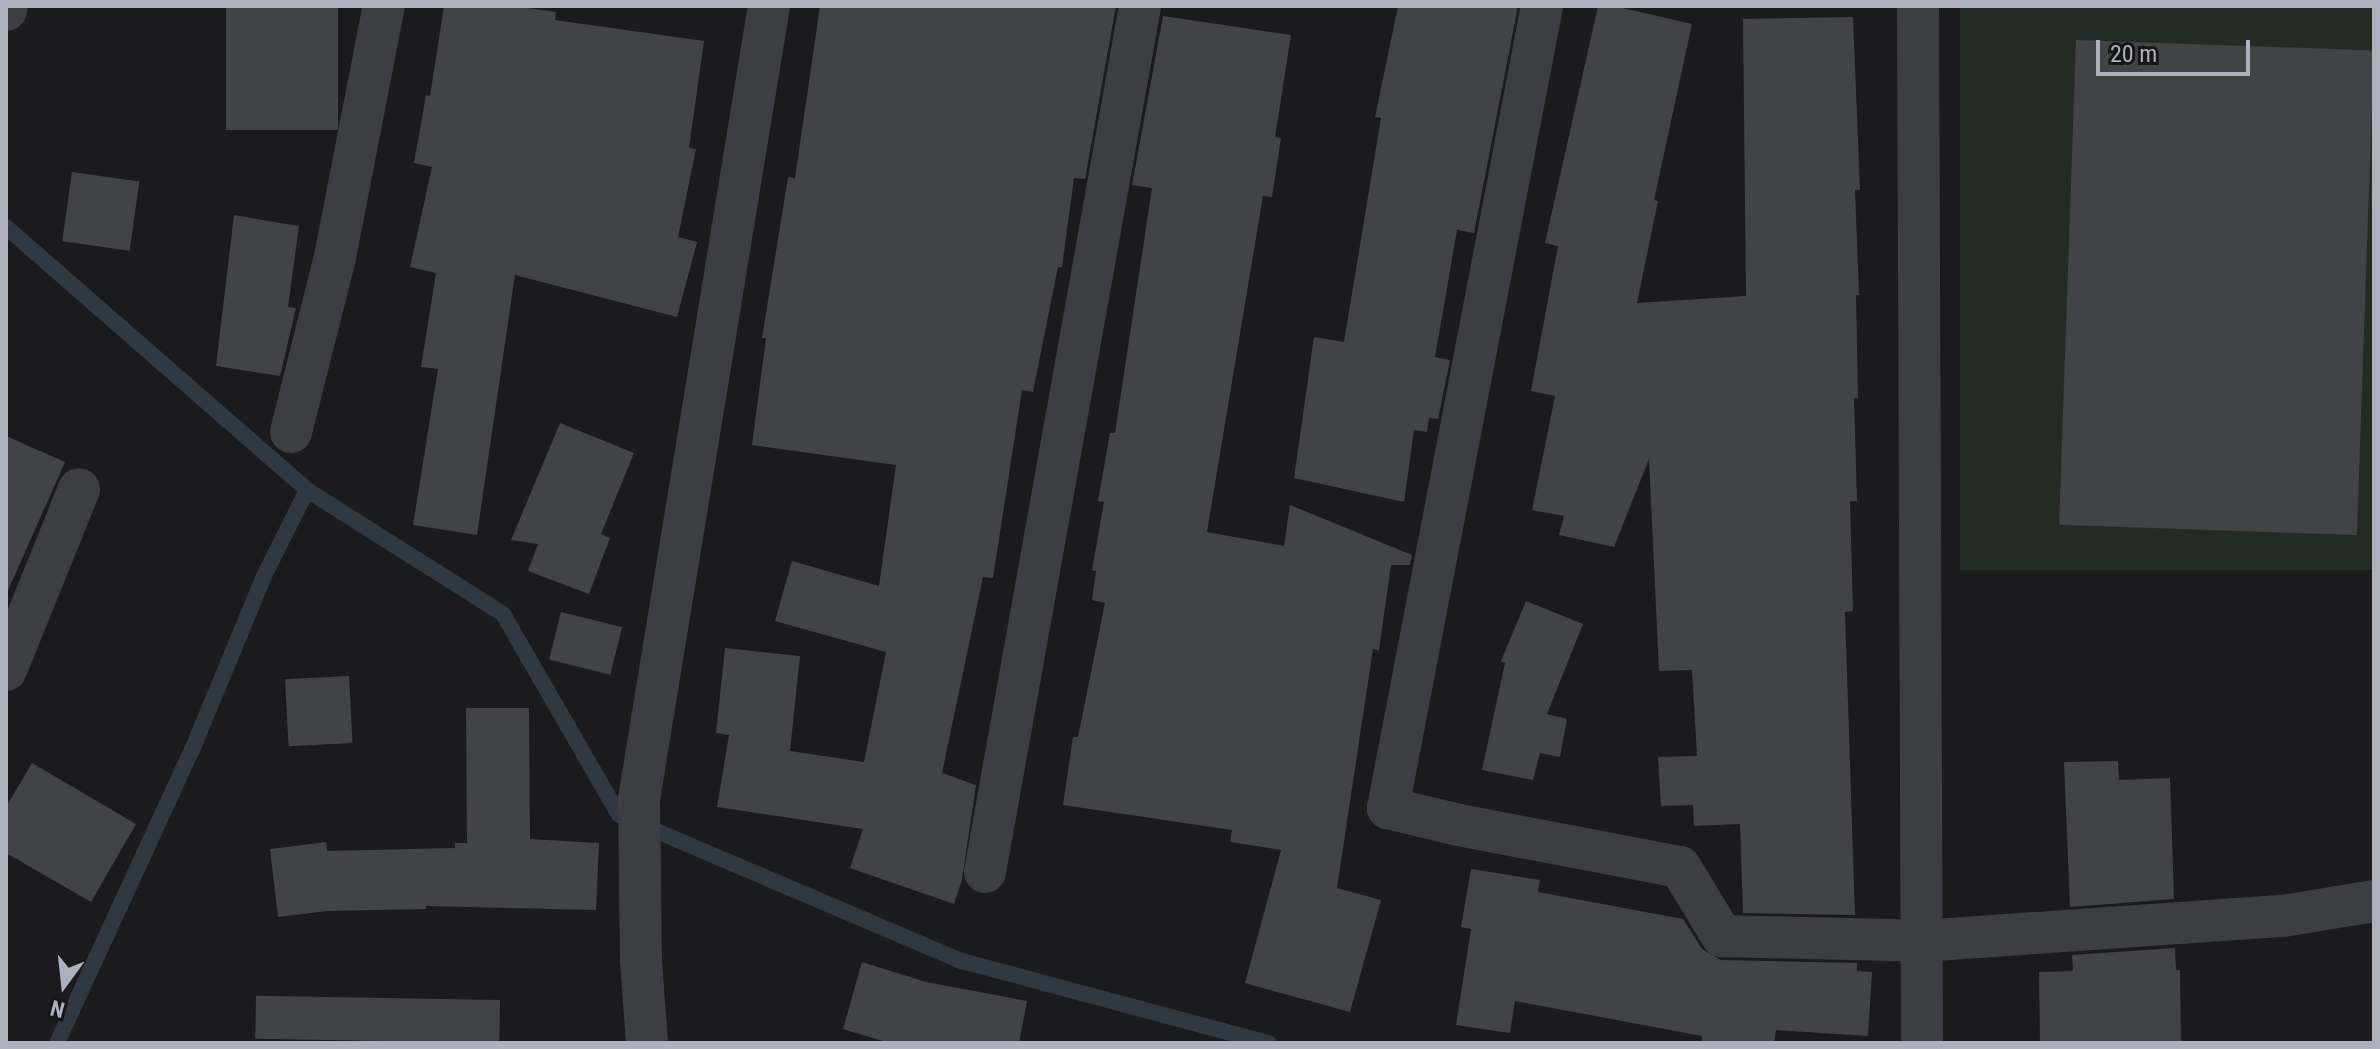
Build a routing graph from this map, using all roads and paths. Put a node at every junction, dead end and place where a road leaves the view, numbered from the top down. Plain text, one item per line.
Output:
1 (384, 6) edge
2 (769, 6) edge
3 (1140, 6) edge
4 (1542, 6) edge
5 (1918, 6) edge
6 (291, 432) dead end
7 (79, 489) dead end
8 (6, 670) edge
9 (985, 872) dead end
10 (2374, 901) edge
11 (1921, 941) junction
12 (647, 1043) edge
13 (1922, 1043) edge

1 - 6 street
2 - 12 street
3 - 9 street
4 - 11 street
5 - 11 street
7 - 8 street
10 - 11 street
11 - 13 street

